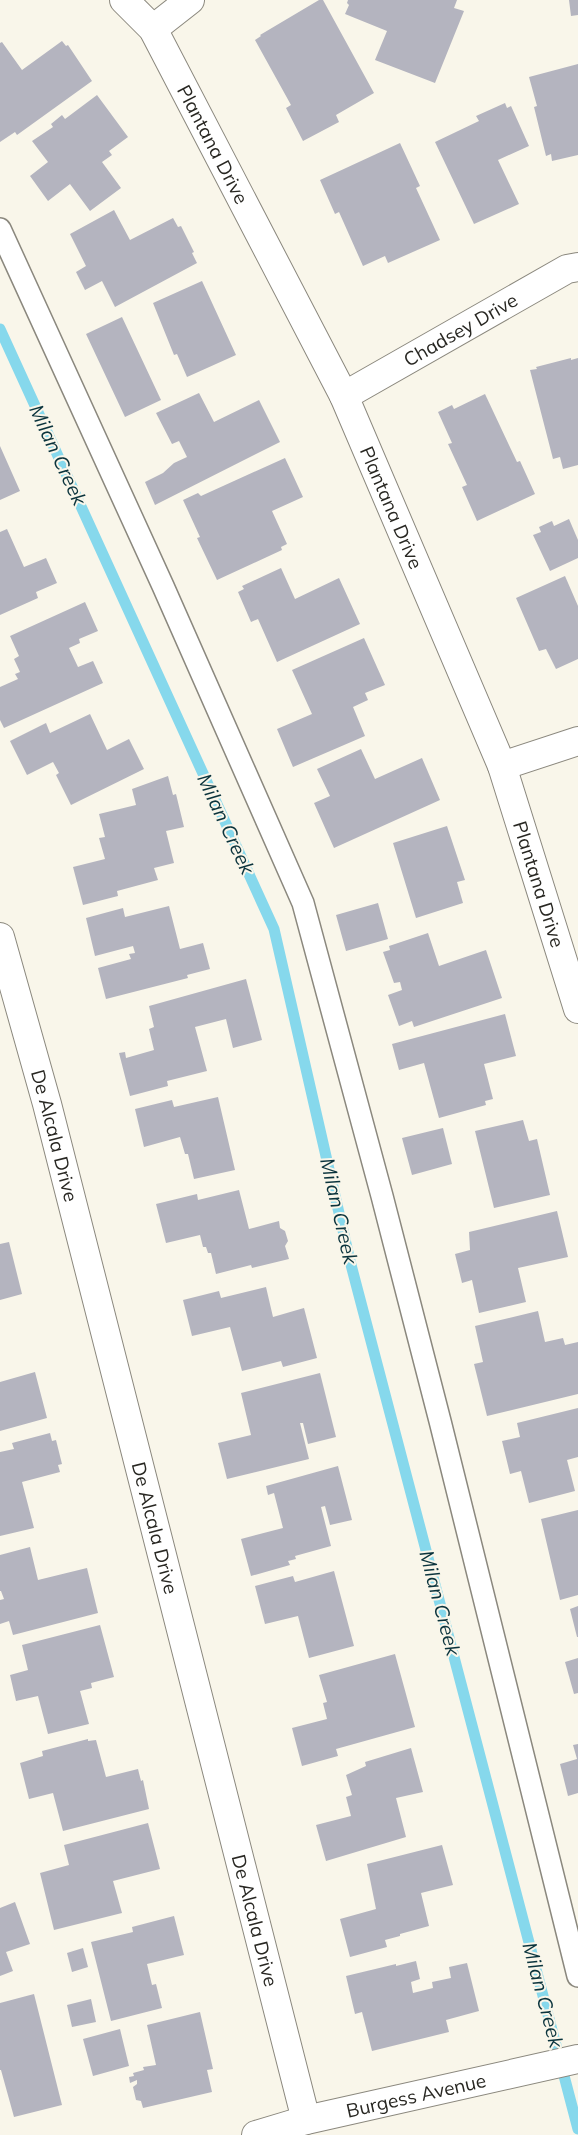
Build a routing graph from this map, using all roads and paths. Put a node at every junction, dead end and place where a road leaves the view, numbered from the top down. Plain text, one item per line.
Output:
1 (124, 0) edge
2 (190, 0) edge
3 (153, 29) junction
4 (0, 229) edge
5 (578, 267) edge
6 (344, 396) junction
7 (578, 741) edge
8 (502, 766) junction
9 (0, 937) edge
10 (578, 1009) edge
11 (578, 1976) edge
12 (578, 2059) edge
13 (306, 2120) junction
14 (256, 2135) edge

1 - 3 street, Plantana Drive
2 - 3 street
3 - 6 street, Plantana Drive
4 - 11 lane
5 - 6 street, Chadsey Drive
6 - 8 street, Plantana Drive
7 - 8 street
8 - 10 street, Plantana Drive
9 - 13 street, De Alcala Drive
12 - 13 street, Burgess Avenue
13 - 14 street, Burgess Avenue

